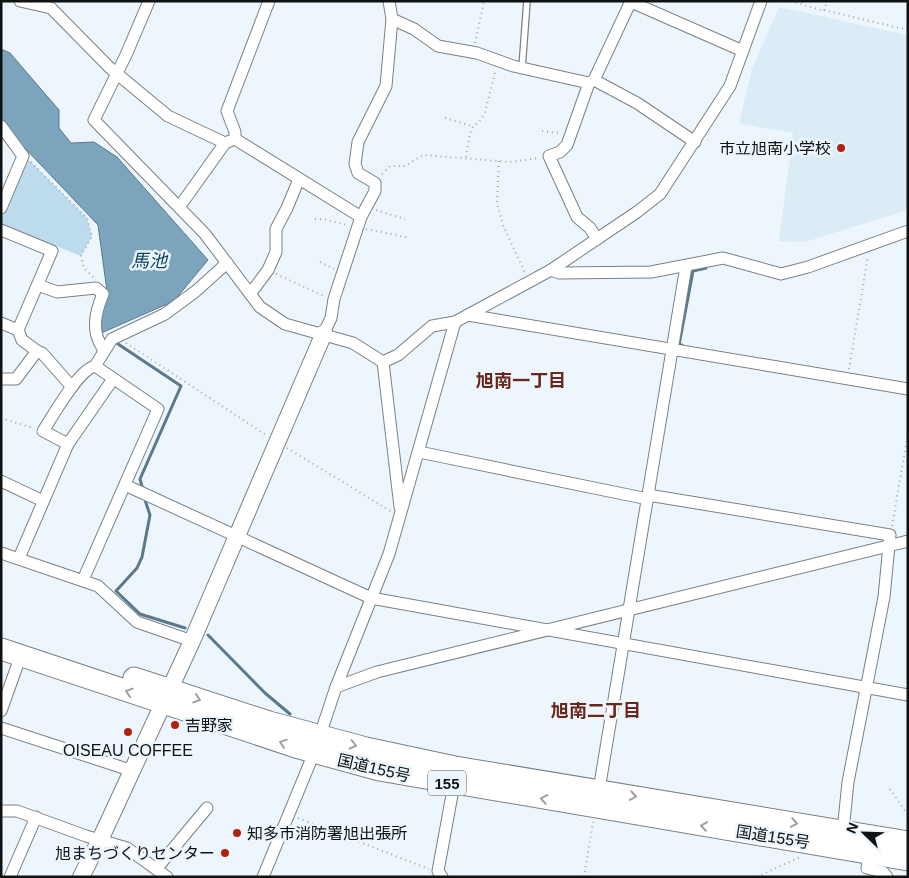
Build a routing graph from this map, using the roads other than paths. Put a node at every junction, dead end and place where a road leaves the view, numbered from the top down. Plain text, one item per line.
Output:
1 (20, 1) edge
2 (149, 1) edge
3 (268, 1) edge
4 (389, 1) edge
5 (527, 1) edge
6 (630, 1) edge
7 (761, 1) edge
8 (52, 5) edge
9 (392, 19) junction
10 (743, 51) junction
11 (522, 68) junction
12 (117, 74) junction
13 (591, 82) junction
14 (1, 126) edge
15 (230, 141) junction
16 (695, 142) junction
17 (299, 179) junction
18 (180, 206) junction
19 (1, 208) edge
20 (361, 216) junction
21 (1, 230) edge
22 (908, 231) edge
23 (597, 239) junction
24 (227, 263) junction
25 (686, 266) junction
26 (551, 270) junction
27 (38, 285) junction
28 (250, 294) junction
29 (468, 315) junction
30 (455, 322) junction
31 (1, 323) edge
32 (18, 330) junction
33 (324, 333) junction
34 (103, 350) junction
35 (673, 350) junction
36 (37, 351) junction
37 (383, 362) junction
38 (95, 366) junction
39 (114, 378) junction
40 (1, 379) edge
41 (72, 387) junction
42 (908, 389) edge
43 (68, 444) junction
44 (419, 452) junction
45 (1, 481) edge
46 (125, 485) junction
47 (648, 497) junction
48 (43, 501) junction
49 (400, 516) junction
50 (237, 538) junction
51 (889, 541) junction
52 (908, 541) edge
53 (1, 553) edge
54 (18, 558) junction
55 (82, 580) junction
56 (370, 598) junction
57 (629, 610) junction
58 (545, 630) junction
59 (1, 635) edge
60 (192, 641) junction
61 (623, 643) junction
62 (11, 652) edge
63 (336, 687) junction
64 (865, 688) junction
65 (908, 696) edge
66 (166, 697) junction
67 (1, 711) edge
68 (1, 728) edge
69 (317, 745) junction
70 (133, 771) junction
71 (454, 784) junction
72 (597, 799) junction
73 (207, 808) dead end
74 (1, 811) edge
75 (36, 817) junction
76 (843, 831) junction
77 (100, 840) junction
78 (908, 842) edge
79 (869, 854) junction
80 (908, 860) edge
81 (157, 868) junction
82 (440, 874) edge
83 (10, 877) edge
84 (81, 877) edge
85 (167, 877) edge
86 (263, 877) edge
87 (887, 877) edge

1 - 8 street
2 - 12 street
3 - 15 street
4 - 9 street
5 - 11 lane
6 - 10 street
6 - 13 street
7 - 10 street
8 - 12 street
9 - 11 street
9 - 20 street
10 - 16 street
11 - 13 street
12 - 15 street
12 - 18 street
13 - 16 street
13 - 23 street
14 - 19 street
15 - 17 street
15 - 18 street
16 - 23 street
17 - 20 street
17 - 28 street
18 - 24 street
20 - 33 street
21 - 27 street
22 - 25 street
23 - 26 street
24 - 28 street
24 - 34 street
25 - 26 street
25 - 35 street
26 - 29 street
27 - 32 street
27 - 34 street
28 - 33 street
29 - 30 street
29 - 35 street
30 - 37 street
30 - 44 street
31 - 32 street
32 - 36 street
33 - 37 street
33 - 50 street
34 - 38 street
35 - 42 street
35 - 47 street
36 - 40 street
36 - 41 street
37 - 49 street
38 - 39 street
38 - 41 street
39 - 43 street
39 - 46 street
41 - 43 street
43 - 48 street
44 - 47 street
44 - 49 street
45 - 48 street
46 - 50 street
46 - 55 street
47 - 51 street
47 - 57 street
48 - 54 street
49 - 56 street
50 - 56 street
50 - 60 street
51 - 52 street
51 - 57 street
51 - 64 street
53 - 54 street
54 - 55 street
55 - 60 street
56 - 58 street
56 - 63 street
57 - 58 street
57 - 61 street
58 - 61 street
58 - 63 street
59 - 66 highway, 国道155号 / 155
60 - 66 street
61 - 64 street
61 - 72 street
66 -> 62 highway, 国道155号 / 155
62 - 67 street
63 - 69 street
64 - 65 street
64 - 76 street
66 - 69 highway, 国道155号 / 155
66 - 70 street
68 - 70 street
69 - 71 highway, 国道155号 / 155
69 -> 72 highway, 国道155号 / 155
69 - 86 street
70 - 77 street
72 -> 71 highway, 国道155号 / 155
71 - 82 street
72 -> 76 highway, 国道155号 / 155
79 -> 72 highway, 国道155号 / 155
73 - 81 street
74 - 75 street
75 - 77 street
75 - 83 street
76 - 78 highway, 国道155号 / 155
77 - 81 street
77 - 84 street
79 - 80 highway, 国道155号 / 155
79 - 87 street
81 - 85 street

